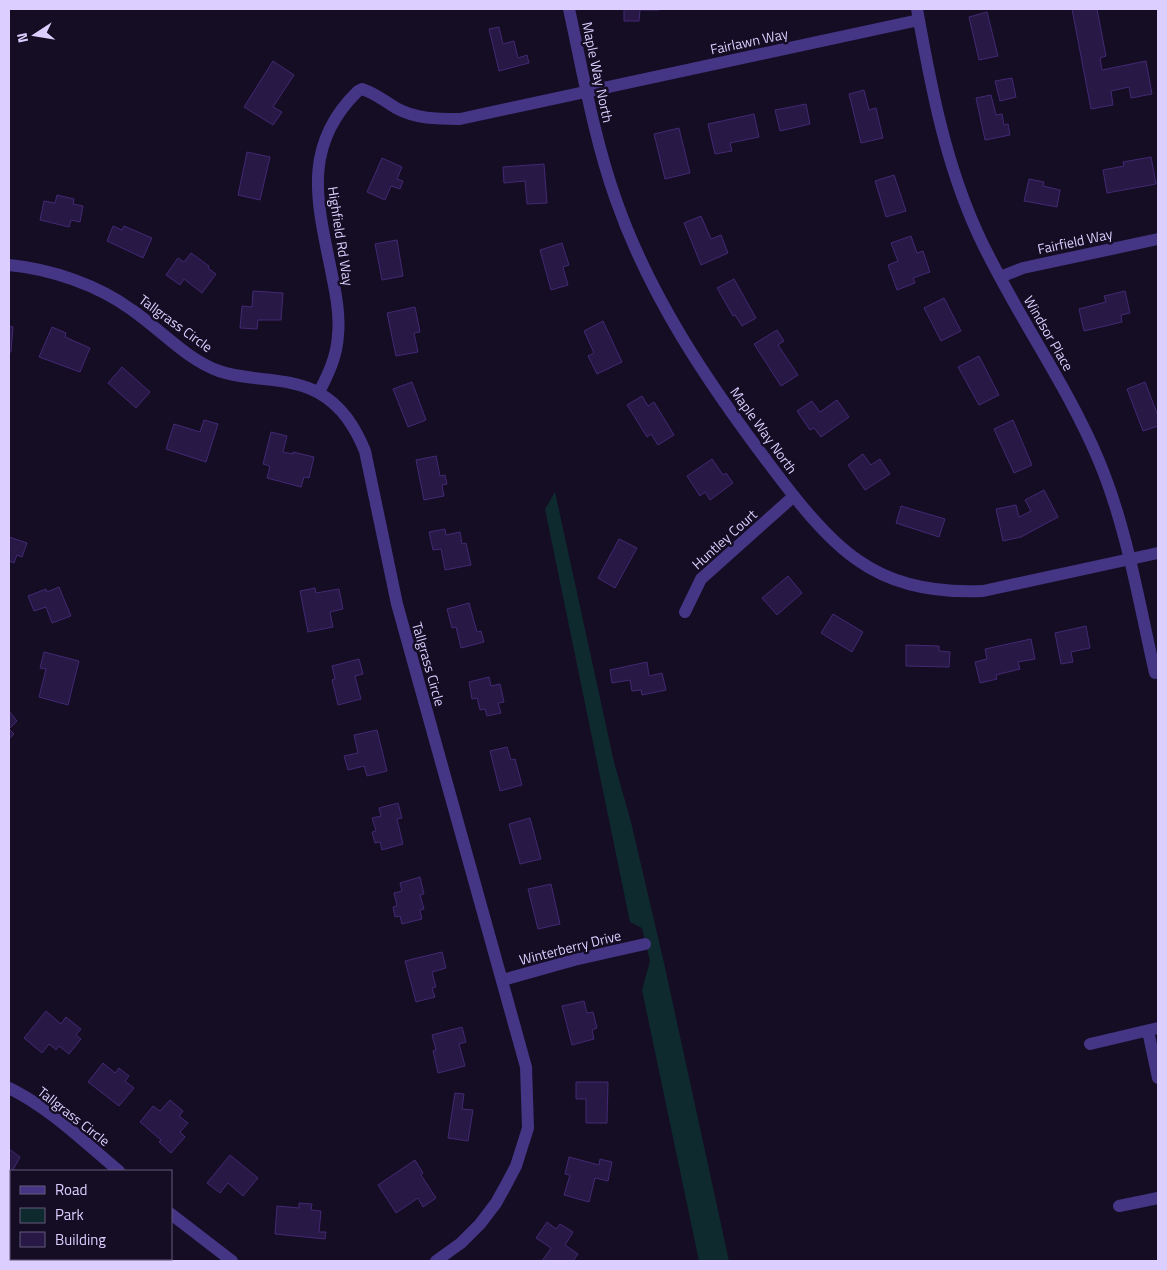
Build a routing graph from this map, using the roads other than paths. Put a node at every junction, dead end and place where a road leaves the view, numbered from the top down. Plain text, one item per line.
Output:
1 (569, 9) edge
2 (918, 14) edge
3 (587, 92) junction
4 (1158, 239) edge
5 (9, 264) edge
6 (1000, 277) junction
7 (319, 392) junction
8 (794, 496) junction
9 (1158, 553) edge
10 (1129, 559) junction
11 (684, 612) dead end
12 (1155, 673) dead end
13 (645, 944) dead end
14 (503, 980) junction
15 (1153, 1029) edge
16 (1090, 1044) dead end
17 (1158, 1078) edge
18 (9, 1088) edge
19 (118, 1170) edge
20 (1158, 1198) edge
21 (1119, 1206) dead end
22 (172, 1215) edge
23 (232, 1261) edge
24 (436, 1261) edge

1 - 3 street, Maple Way North
2 - 3 street, Fairlawn Way
2 - 6 street, Windsor Place
3 - 7 street, Highfield Rd Way
3 - 8 street, Maple Way North
4 - 6 street, Fairfield Way
5 - 7 street, Tallgrass Circle
6 - 10 street, Windsor Place
7 - 14 street, Tallgrass Circle
8 - 10 street, Maple Way North
8 - 11 street, Huntley Court
9 - 10 street, Maple Way North
10 - 12 street, Windsor Place
13 - 14 street, Winterberry Drive
14 - 24 street, Tallgrass Circle
15 - 16 street
15 - 17 street
18 - 19 street, Tallgrass Circle
20 - 21 street
22 - 23 street

